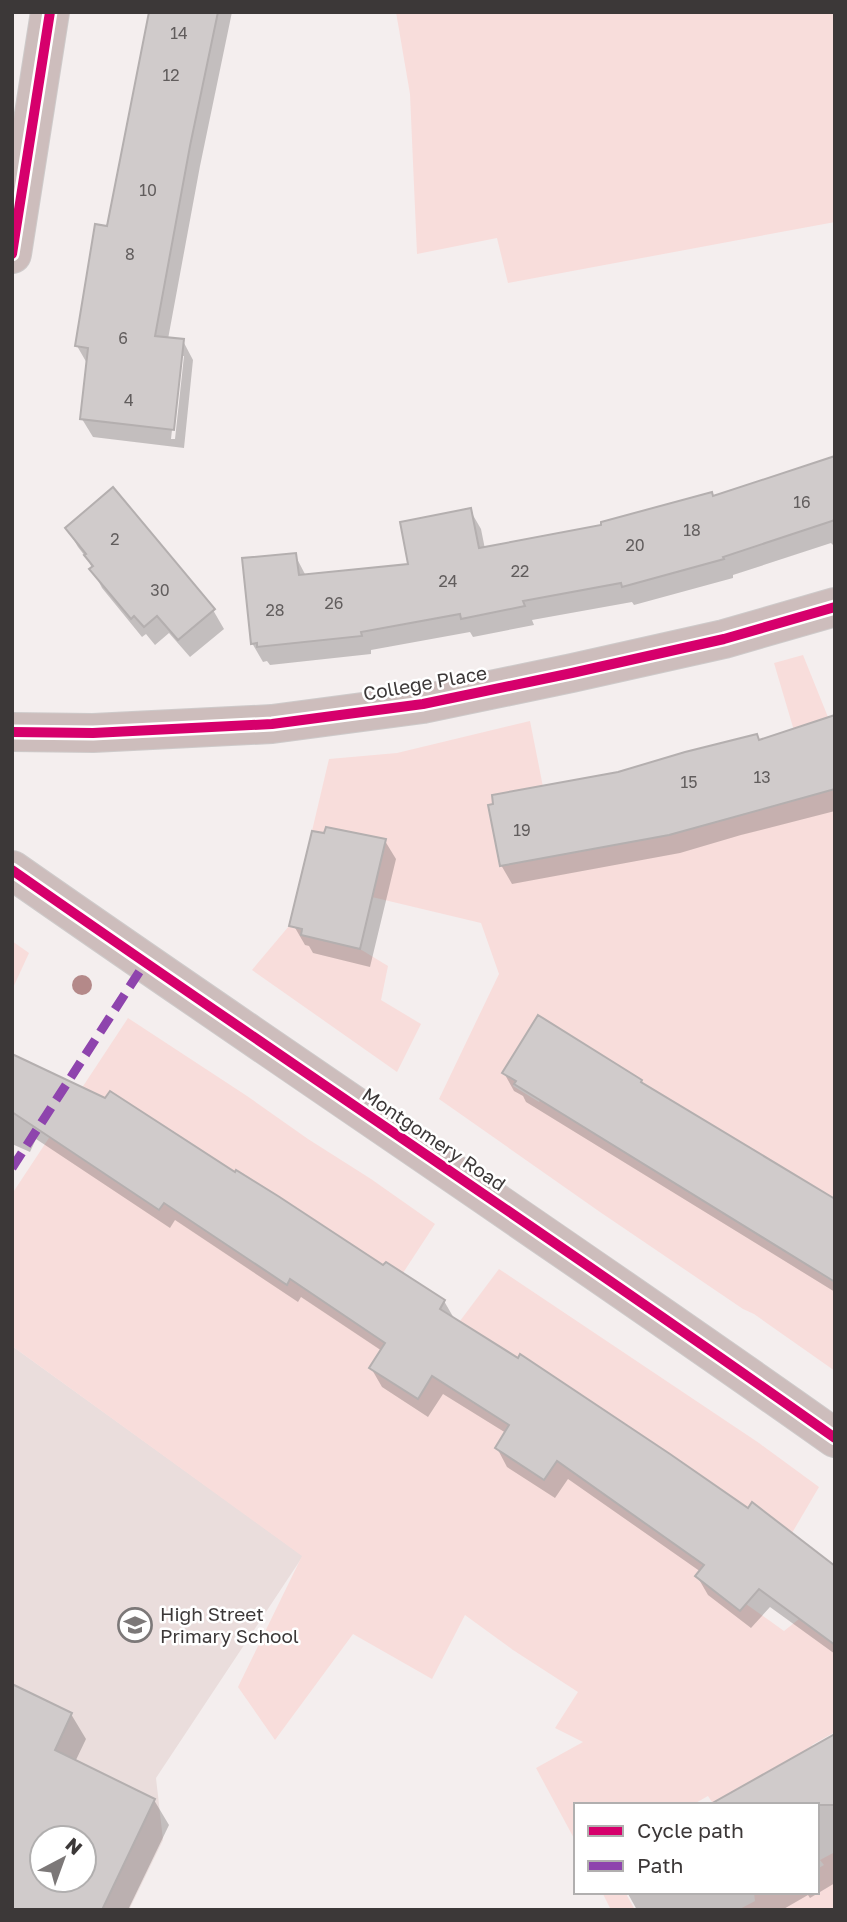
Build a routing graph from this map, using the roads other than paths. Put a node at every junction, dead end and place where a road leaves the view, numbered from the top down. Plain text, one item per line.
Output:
1 (50, 12) edge
2 (12, 254) edge
3 (835, 607) edge
4 (12, 733) edge
5 (12, 870) edge
6 (835, 1438) edge

1 - 2 street
3 - 4 street, College Place
5 - 6 street, Montgomery Road

